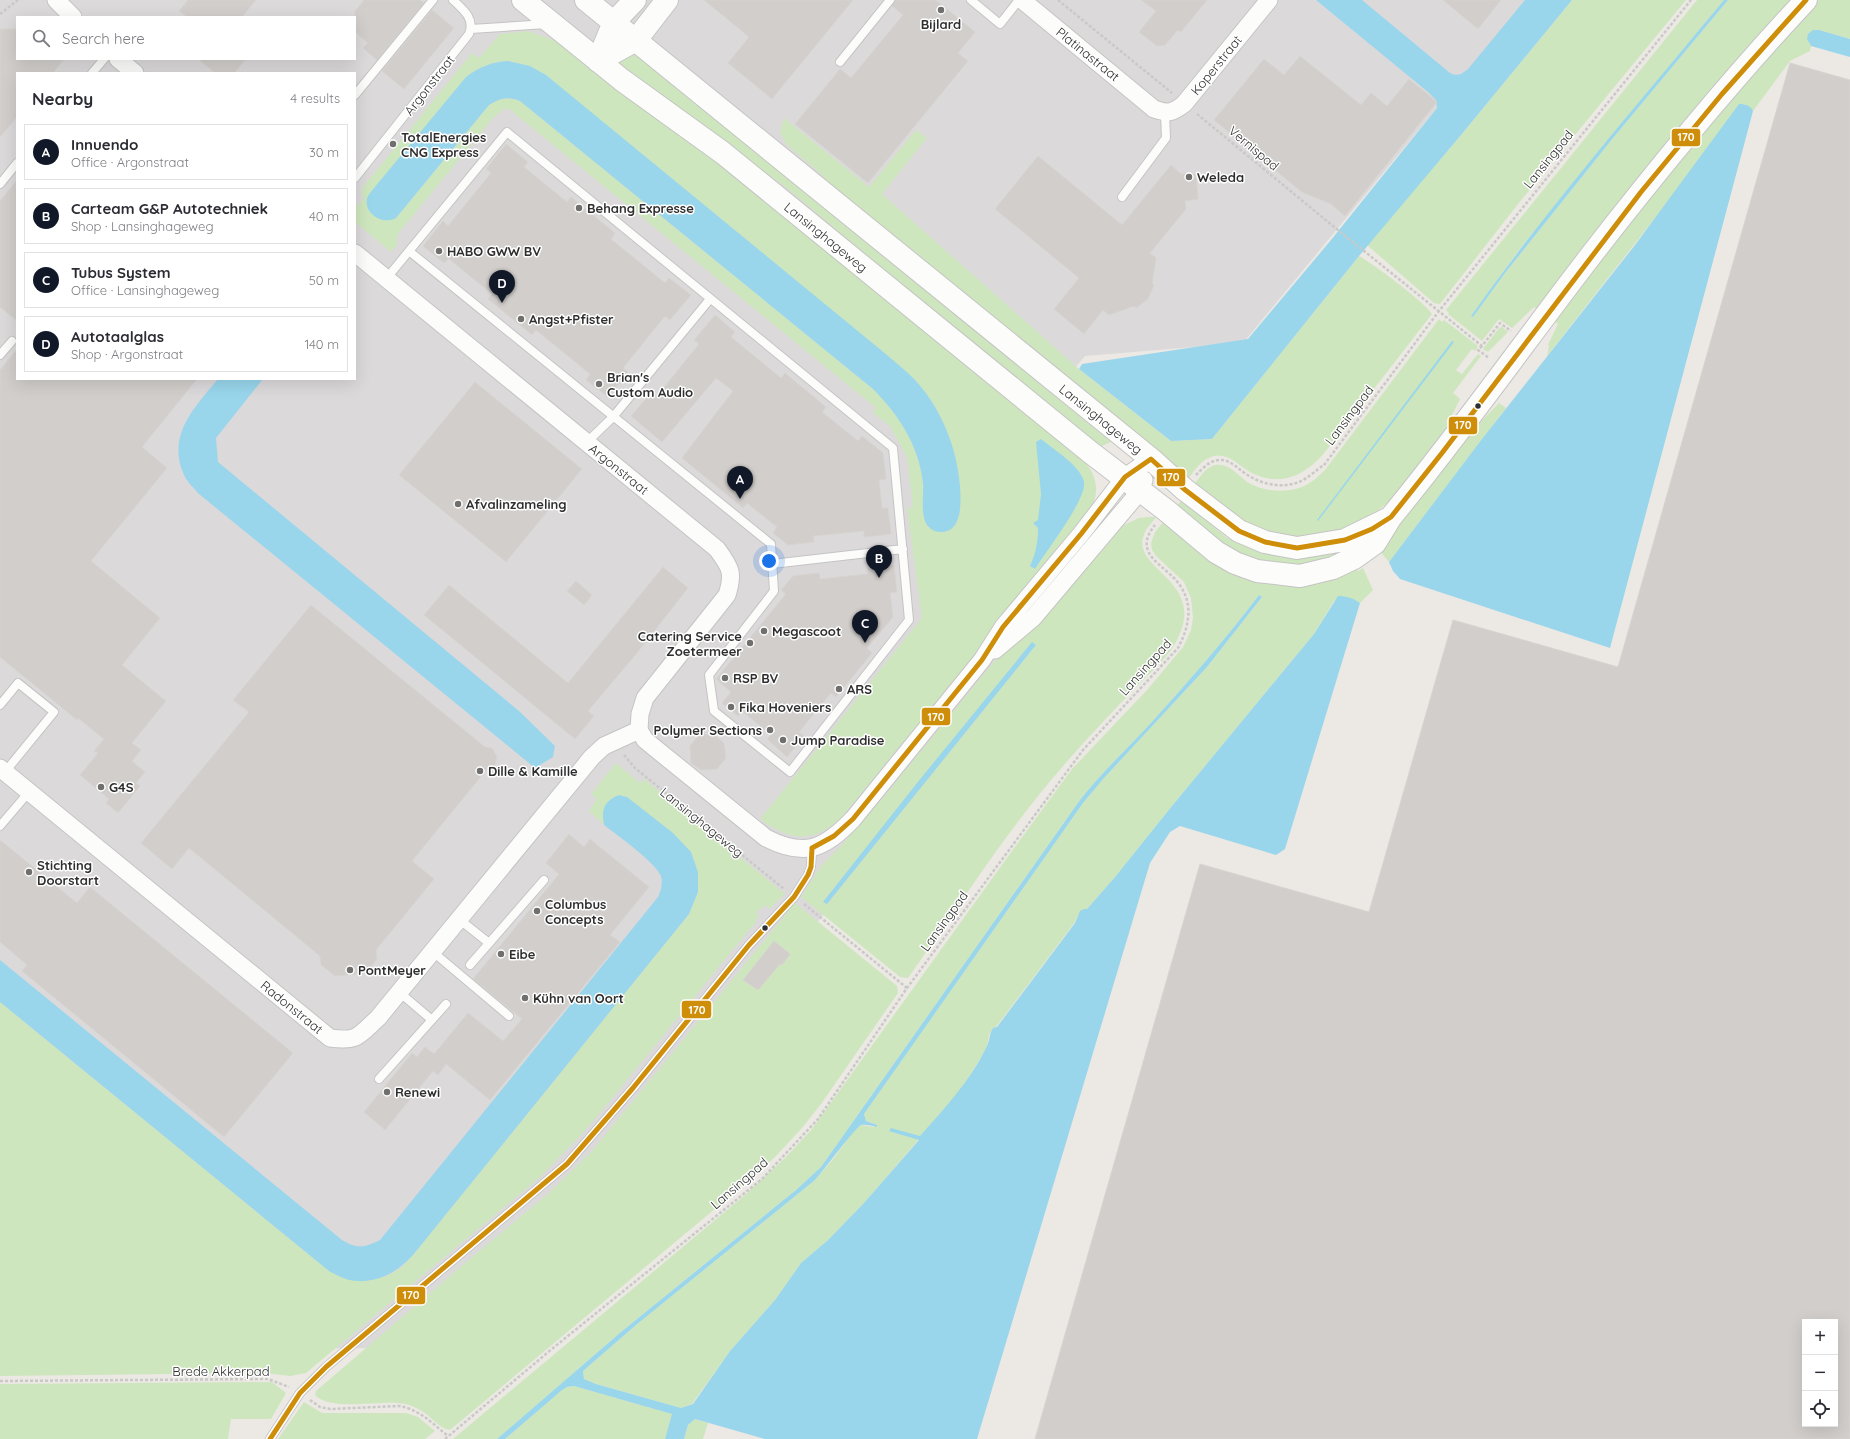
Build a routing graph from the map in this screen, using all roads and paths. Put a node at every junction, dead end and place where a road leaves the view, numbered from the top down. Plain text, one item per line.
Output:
1 (18, 0) edge
2 (56, 0) edge
3 (433, 0) edge
4 (453, 0) edge
5 (523, 0) edge
6 (586, 0) edge
7 (635, 0) edge
8 (667, 0) edge
9 (890, 0) edge
10 (971, 0) edge
11 (1019, 0) edge
12 (1022, 0) edge
13 (1058, 0) edge
14 (1269, 0) edge
15 (1691, 0) edge
16 (1806, 0) edge
17 (0, 14) edge
18 (72, 16) edge
19 (614, 22) junction
20 (552, 24) junction
21 (471, 29) junction
22 (636, 40) junction
23 (103, 60) edge
24 (119, 60) edge
25 (598, 61) junction
26 (840, 62) dead end
27 (93, 72) edge
28 (134, 72) edge
29 (356, 94) edge
30 (1184, 104) junction
31 (1160, 111) junction
32 (16, 164) edge
33 (356, 177) edge
34 (0, 184) edge
35 (1122, 197) dead end
36 (409, 251) junction
37 (356, 254) edge
38 (383, 276) junction
39 (710, 299) junction
40 (1439, 312) junction
41 (1513, 332) dead end
42 (12, 341) dead end
43 (1482, 346) junction
44 (0, 355) edge
45 (1489, 358) dead end
46 (613, 416) junction
47 (587, 442) junction
48 (1151, 459) junction
49 (1133, 484) junction
50 (1184, 489) junction
51 (1167, 511) junction
52 (1392, 518) junction
53 (903, 549) junction
54 (772, 564) junction
55 (0, 705) edge
56 (639, 730) junction
57 (619, 740) junction
58 (2, 770) edge
59 (29, 792) junction
60 (0, 826) edge
61 (812, 848) junction
62 (544, 880) dead end
63 (794, 897) junction
64 (460, 920) junction
65 (489, 943) junction
66 (433, 952) junction
67 (470, 965) dead end
68 (907, 988) junction
69 (399, 992) junction
70 (446, 1004) dead end
71 (508, 1016) dead end
72 (432, 1020) junction
73 (379, 1079) dead end
74 (0, 1381) edge
75 (300, 1393) junction
76 (448, 1436) junction
77 (270, 1439) edge
78 (445, 1439) edge

1 - 17 path
2 - 18 street
3 - 29 lane
4 - 21 lane
5 - 20 street, Lansinghageweg
6 - 19 street, Lansinghageweg
7 - 19 street
8 - 22 street
9 - 26 lane
10 - 11 lane
12 - 31 street, Platinastraat
13 - 30 path, Vernispad
14 - 30 street, Koperstraat
15 - 40 path, Lansingpad
16 - 52 street
19 - 22 street, Lansinghageweg
19 - 25 street
20 - 21 lane
20 - 25 street, Lansinghageweg
21 - 33 lane, Argonstraat
22 - 25 street
22 - 48 street, Lansinghageweg
23 - 27 lane
24 - 28 street
25 - 49 street, Lansinghageweg
30 - 31 street, Koperstraat
30 - 40 path, Vernispad
31 - 35 lane
32 - 34 lane
36 - 38 lane
36 - 39 lane
36 - 46 lane
37 - 38 street, Argonstraat
38 - 47 street, Argonstraat
39 - 46 lane
39 - 53 lane
40 - 43 path, Vernispad
40 - 50 path, Lansingpad
41 - 43 path
42 - 44 lane
43 - 45 path
46 - 47 lane
46 - 54 lane
47 - 56 street, Argonstraat
48 - 49 street, Lansinghageweg
48 - 50 street
49 - 51 street
49 - 61 street, Lansinghageweg
50 - 52 street
51 - 52 street
51 - 68 path, Lansingpad
53 - 54 lane
53 - 54 lane
55 - 58 lane
56 - 57 street, Radonstraat
56 - 61 street, Lansinghageweg
57 - 63 path, Lansinghageweg
57 - 64 street, Radonstraat
58 - 59 street, Radonstraat
59 - 60 lane
59 - 69 street, Radonstraat
61 - 63 lane
62 - 65 lane
63 - 68 path, Lansinghageweg
63 - 75 lane
64 - 65 lane
64 - 66 street, Radonstraat
65 - 67 lane
66 - 69 street, Radonstraat
66 - 71 lane
68 - 76 path, Lansingpad
69 - 72 lane
70 - 72 lane
72 - 73 lane
74 - 75 path, Brede Akkerpad
75 - 76 path, Brede Akkerpad
75 - 77 lane
76 - 78 path, Lansingpad

